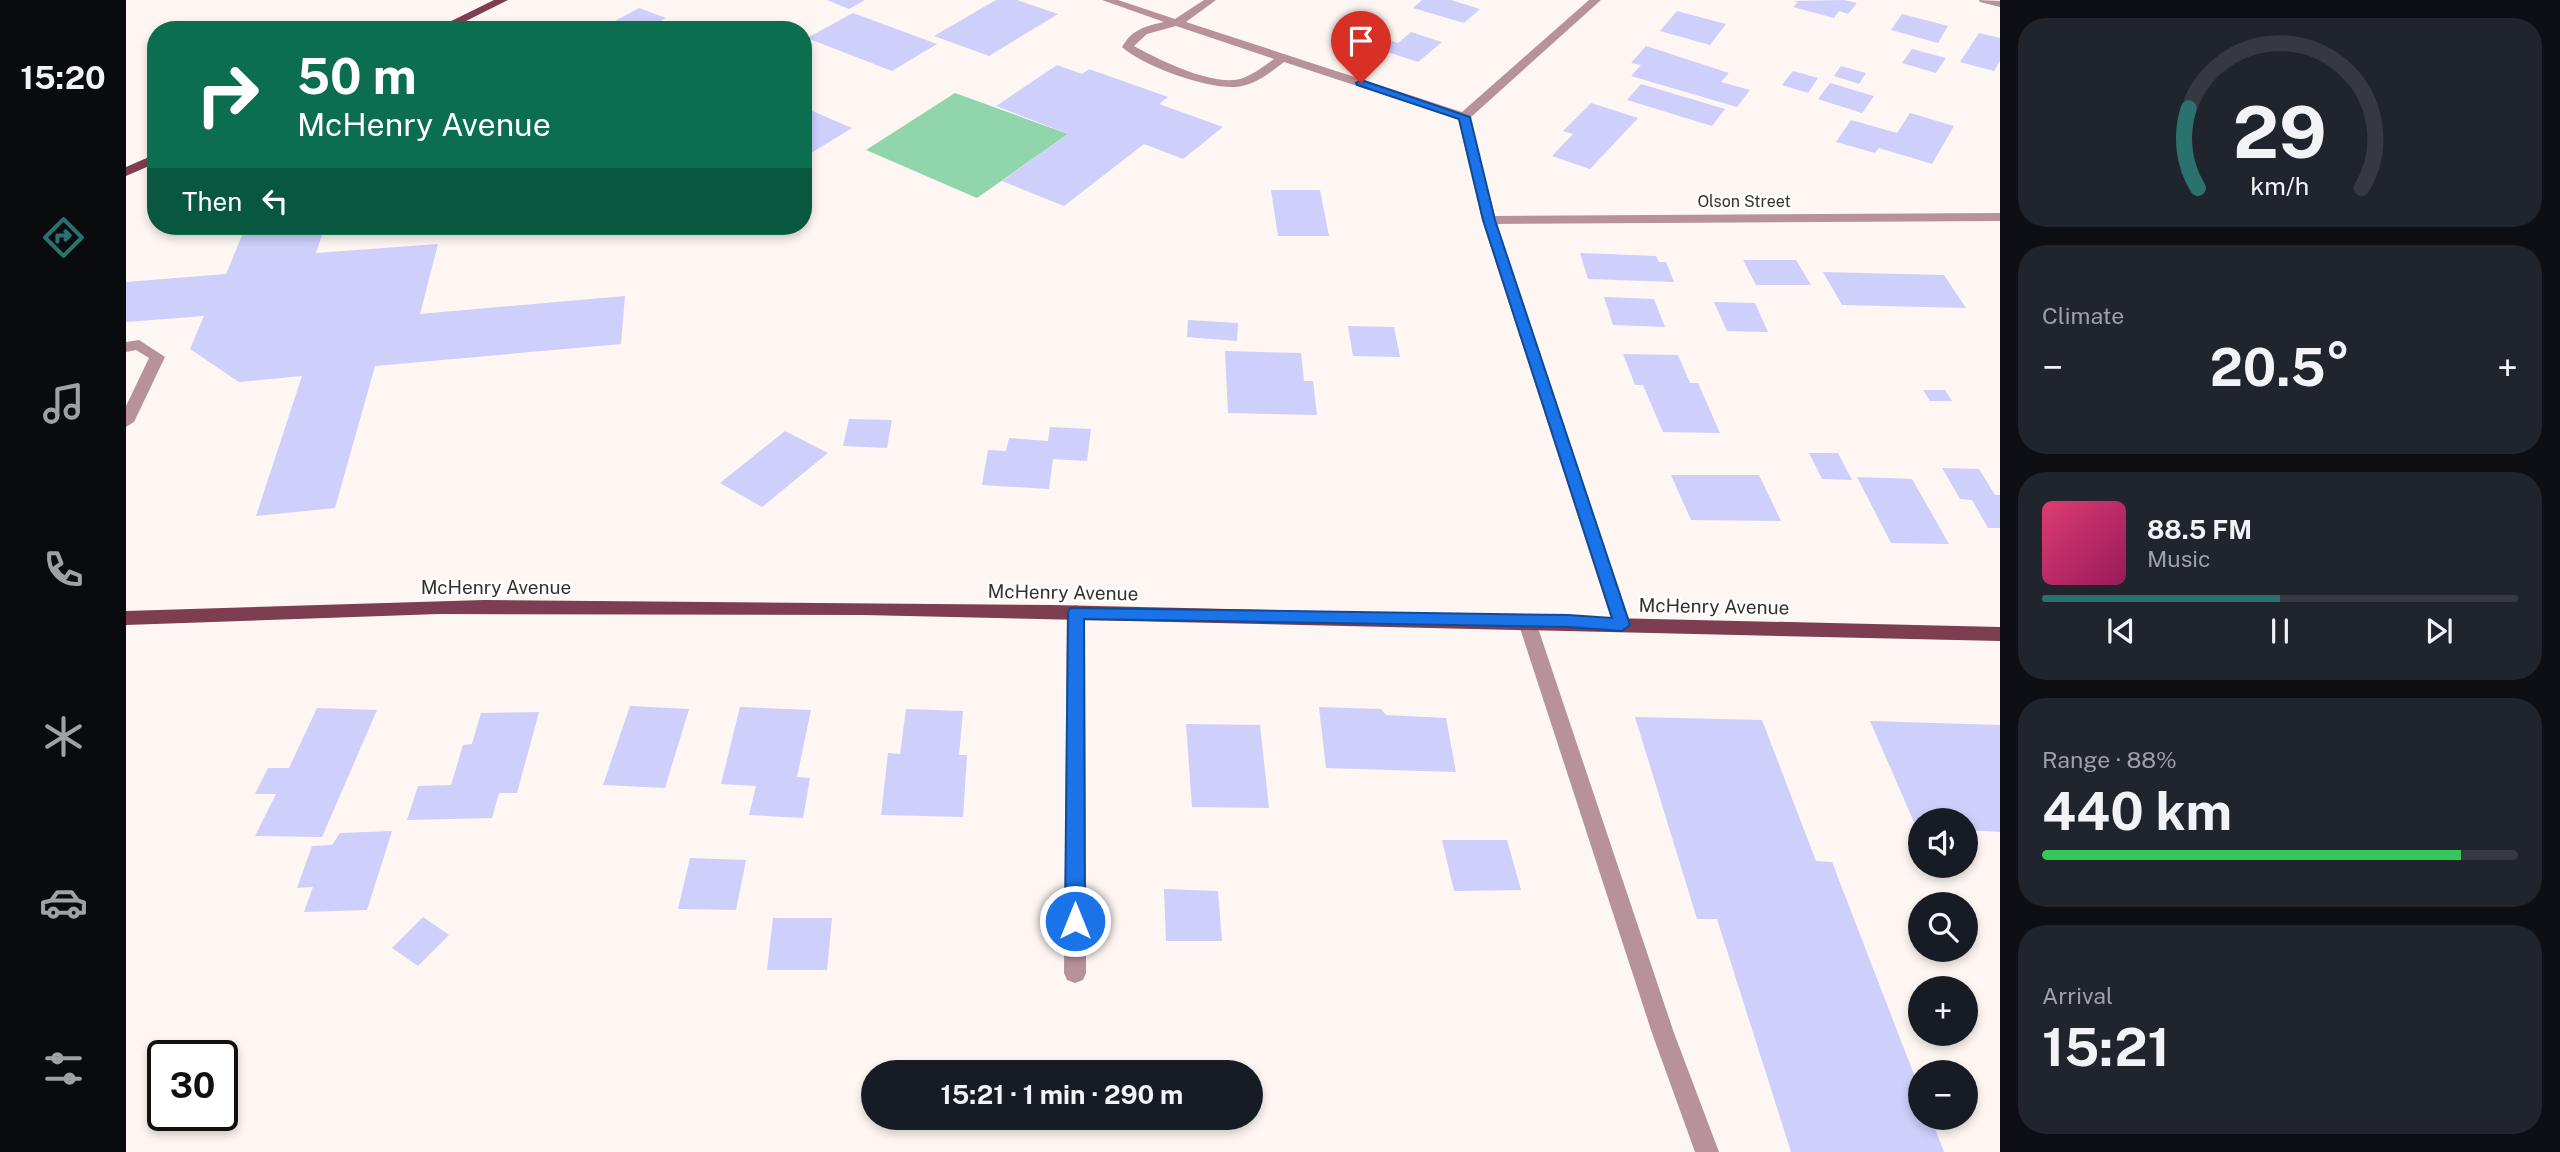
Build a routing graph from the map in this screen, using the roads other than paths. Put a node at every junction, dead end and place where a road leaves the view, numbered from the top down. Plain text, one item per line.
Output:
1 (503, 0) edge
2 (1107, 0) edge
3 (1211, 0) edge
4 (1596, 0) edge
5 (1984, 0) edge
6 (2000, 4) edge
7 (458, 21) edge
8 (1177, 22) junction
9 (1283, 57) junction
10 (1464, 117) junction
11 (147, 162) edge
12 (126, 172) edge
13 (2000, 217) edge
14 (1489, 220) junction
15 (126, 346) edge
16 (126, 422) edge
17 (1076, 612) junction
18 (126, 618) edge
19 (1527, 622) junction
20 (1622, 625) junction
21 (2000, 634) edge
22 (1075, 974) dead end
23 (1707, 1152) edge

1 - 7 main road
2 - 8 street
3 - 8 street
4 - 10 street
5 - 6 street
8 - 9 street
8 - 9 street
9 - 10 street
10 - 14 street
11 - 12 main road
13 - 14 street, Olson Street
14 - 20 street
15 - 16 street
17 - 18 main road, McHenry Avenue
17 - 19 main road, McHenry Avenue
17 - 22 street
19 - 20 main road, McHenry Avenue
19 - 23 street
20 - 21 main road, McHenry Avenue

